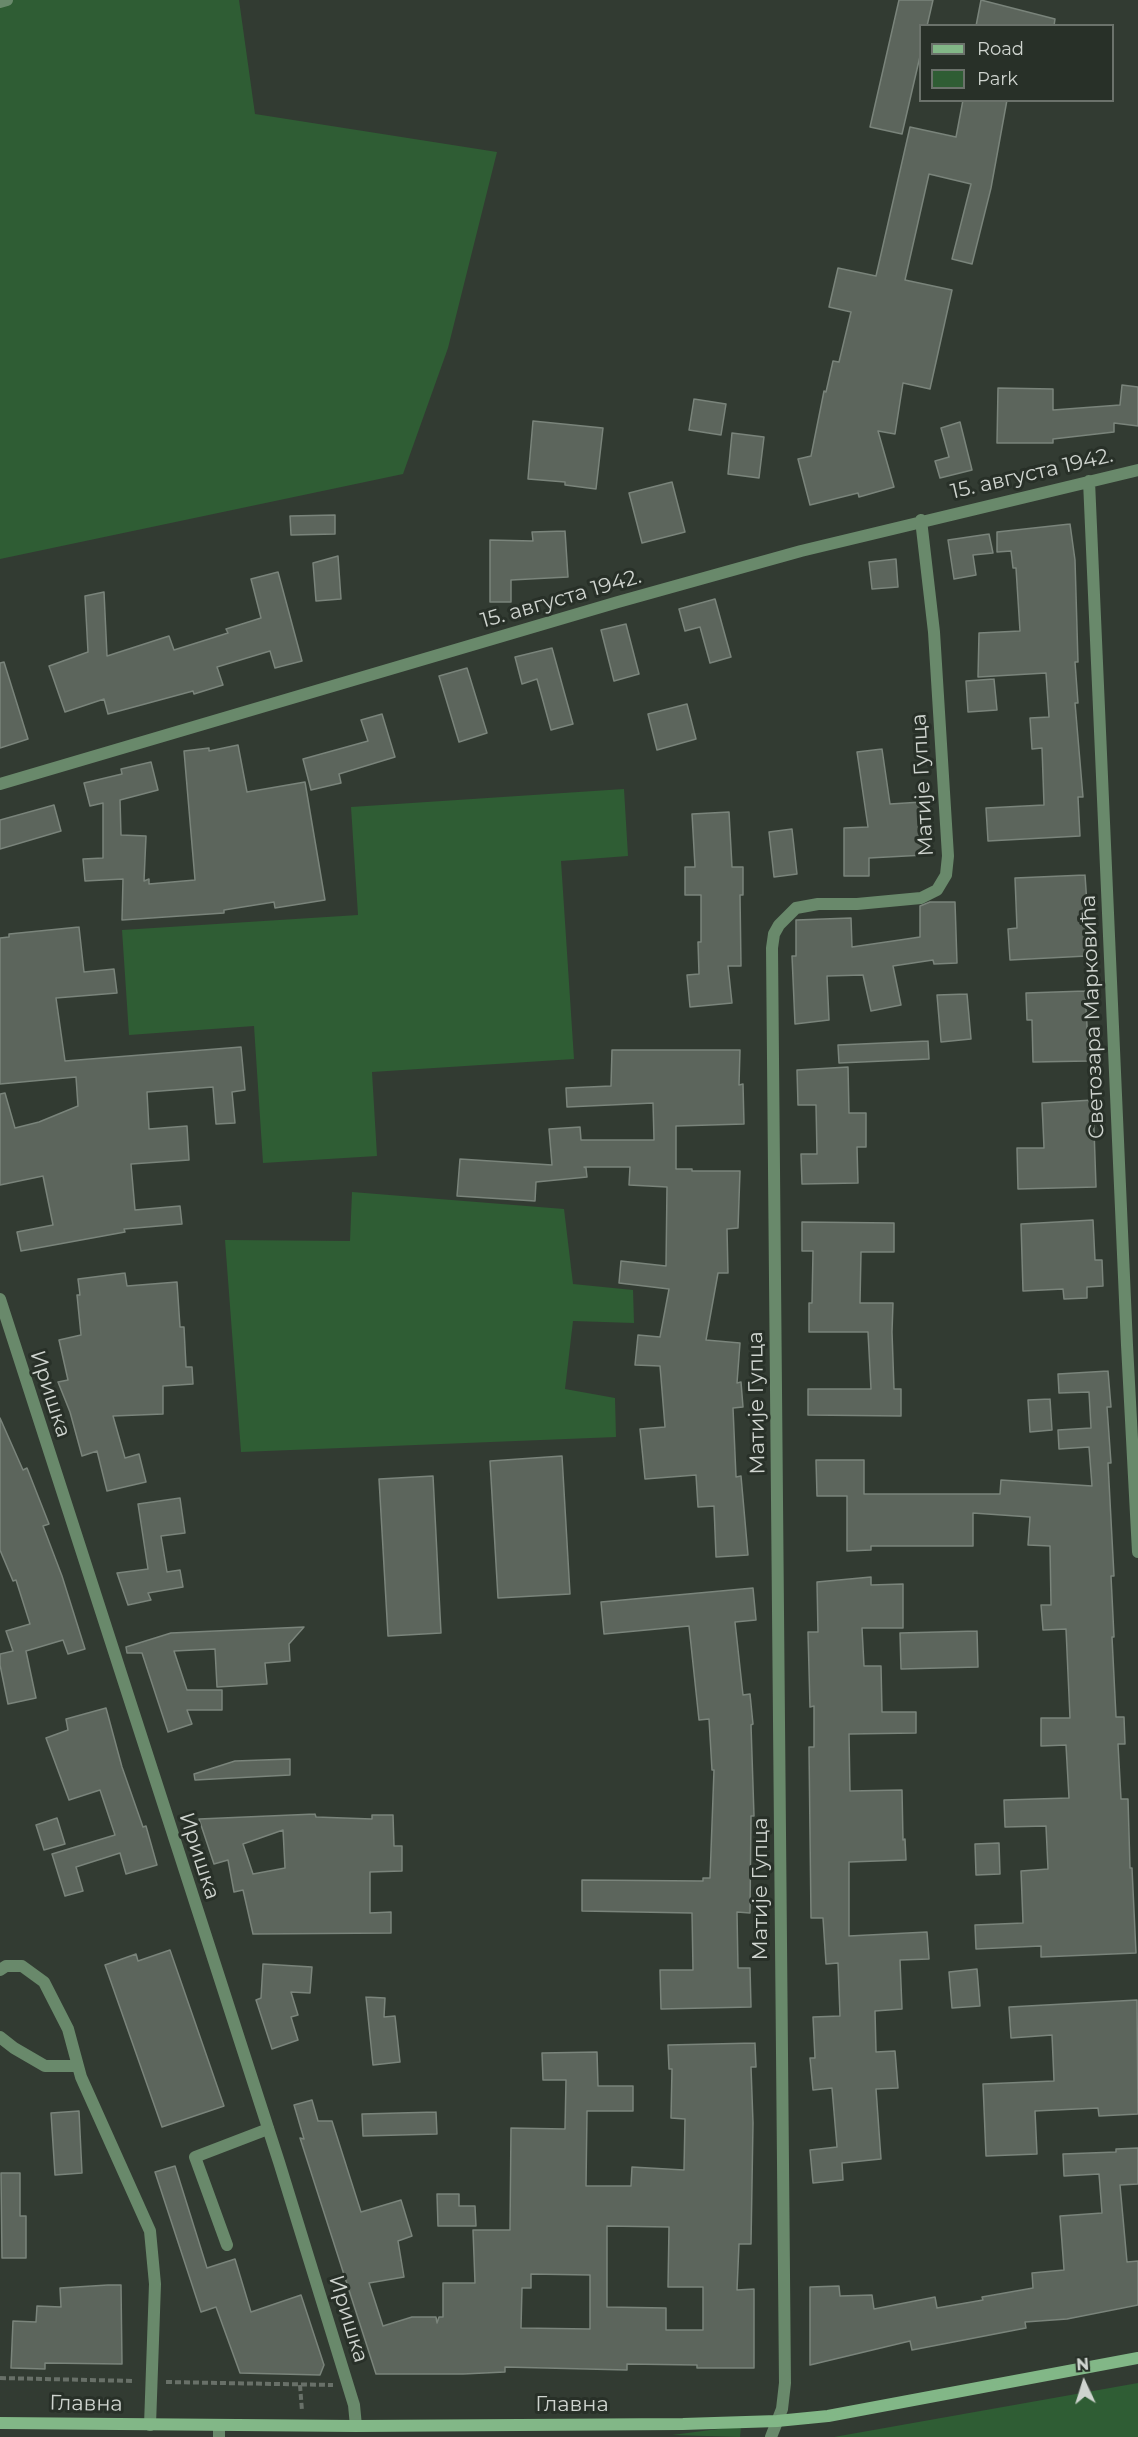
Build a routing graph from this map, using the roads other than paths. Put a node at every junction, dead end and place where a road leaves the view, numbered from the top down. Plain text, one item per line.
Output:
1 (7, 0) edge
2 (0, 2) edge
3 (1138, 470) edge
4 (1089, 481) junction
5 (921, 520) junction
6 (0, 784) edge
7 (0, 1299) edge
8 (1138, 1552) edge
9 (0, 1970) edge
10 (0, 2037) edge
11 (78, 2066) junction
12 (268, 2129) junction
13 (227, 2245) dead end
14 (1138, 2358) edge
15 (777, 2421) junction
16 (0, 2423) edge
17 (150, 2425) junction
18 (356, 2426) junction
19 (219, 2431) edge
20 (771, 2437) edge

1 - 2 street
3 - 4 street, 15. августа 1942.
4 - 5 street, 15. августа 1942.
4 - 8 street, Светозара Марковића
5 - 6 street, 15. августа 1942.
5 - 15 street, Матије Гупца
7 - 12 street, Иришка
9 - 11 street
10 - 11 street
11 - 17 street
12 - 13 street
12 - 18 street, Иришка
14 - 15 main road, Главна
15 - 18 main road, Главна
15 - 20 street, Матије Гупца
16 - 17 main road, Главна
17 - 19 main road, Главна
18 - 19 main road, Главна

